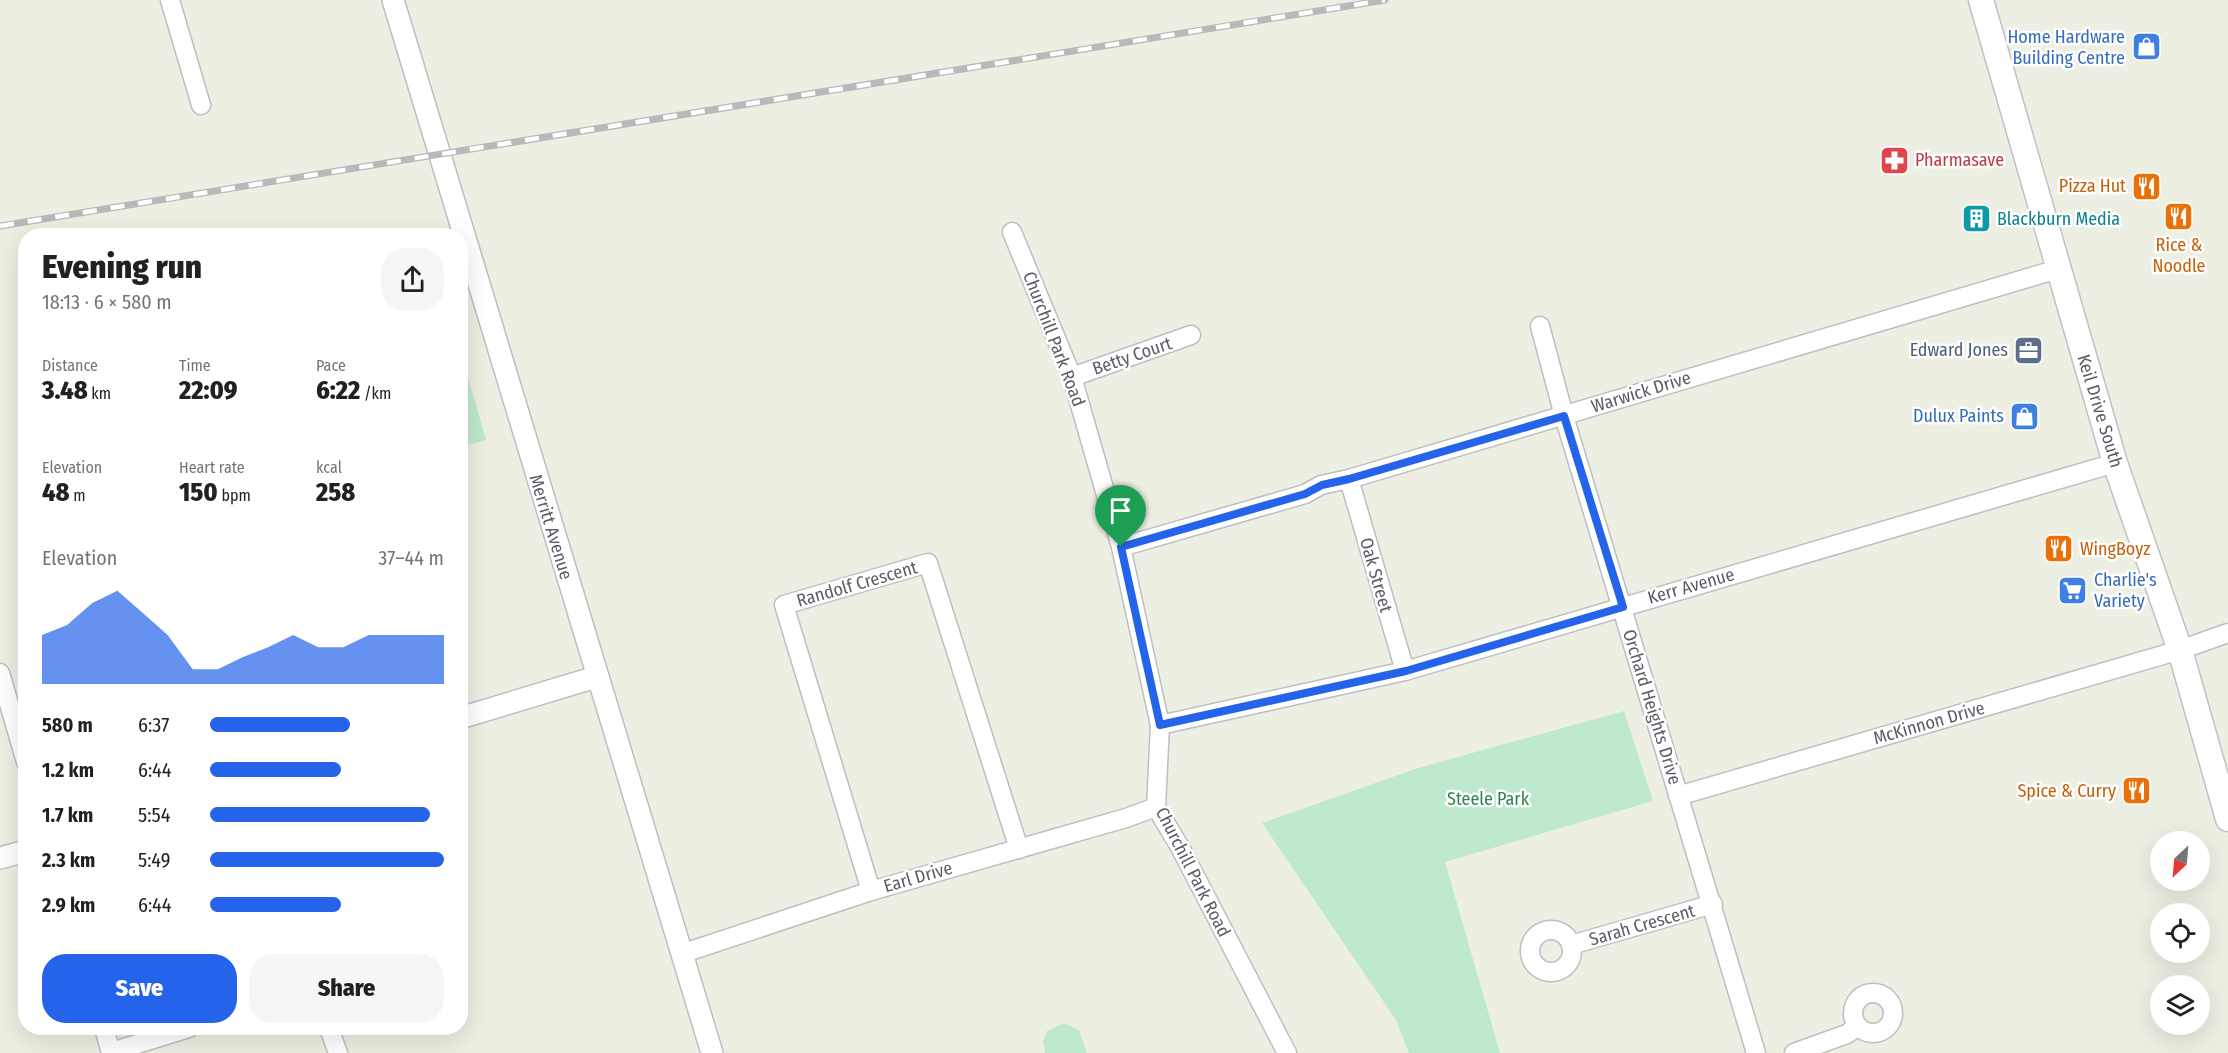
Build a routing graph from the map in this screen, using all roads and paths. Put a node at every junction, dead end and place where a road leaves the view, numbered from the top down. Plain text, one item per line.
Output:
1 (170, 0) edge
2 (393, 0) edge
3 (1981, 0) edge
4 (201, 105) dead end
5 (461, 228) edge
6 (1012, 232) dead end
7 (468, 250) edge
8 (2058, 269) junction
9 (1540, 326) dead end
10 (1191, 335) dead end
11 (1072, 377) junction
12 (1564, 416) junction
13 (2115, 463) junction
14 (1349, 479) junction
15 (1121, 547) junction
16 (1623, 607) junction
17 (2228, 633) edge
18 (2180, 650) junction
19 (1406, 671) junction
20 (0, 673) edge
21 (596, 677) junction
22 (468, 716) edge
23 (1160, 725) junction
24 (18, 735) edge
25 (1678, 796) junction
26 (1156, 807) junction
27 (2228, 819) edge
28 (1019, 849) junction
29 (18, 853) edge
30 (0, 858) edge
31 (871, 891) junction
32 (1713, 904) junction
33 (1571, 945) dead end
34 (681, 954) junction
35 (1858, 1026) dead end
36 (106, 1035) edge
37 (167, 1035) edge
38 (332, 1035) edge
39 (111, 1053) edge
40 (338, 1053) edge
41 (712, 1053) edge
42 (1287, 1053) edge
43 (1756, 1053) edge
44 (1794, 1053) edge

1 - 4 street
2 - 5 street, Merritt Avenue
3 - 8 main road, Keil Drive South
6 - 11 street, Churchill Park Road
7 - 21 street, Merritt Avenue
8 - 12 street, Warwick Drive
8 - 13 main road, Keil Drive South
9 - 12 street, Orchard Heights Drive
10 - 11 street, Betty Court
11 - 15 street, Churchill Park Road
12 - 14 street, Warwick Drive
12 - 16 street, Orchard Heights Drive
13 - 16 street, Kerr Avenue
13 - 18 main road, Keil Drive South
14 - 15 street, Warwick Drive
14 - 19 street, Oak Street
15 - 23 street, Churchill Park Road
16 - 19 street, Kerr Avenue
16 - 25 street, Orchard Heights Drive
17 - 18 street, McKinnon Drive
18 - 25 street, McKinnon Drive
18 - 27 main road, Keil Drive South
19 - 23 street, Kerr Avenue
20 - 24 street
21 - 22 street
21 - 34 street, Merritt Avenue
23 - 26 street, Churchill Park Road
25 - 32 street, Orchard Heights Drive
26 - 28 street, Earl Drive
26 - 42 street, Churchill Park Road
28 - 31 street, Earl Drive
28 - 31 street, Randolf Crescent
29 - 30 street
31 - 34 street, Earl Drive
32 - 33 street, Sarah Crescent
32 - 43 street, Orchard Heights Drive
34 - 41 street, Merritt Avenue
35 - 44 street
36 - 39 street
37 - 39 street
38 - 40 street

